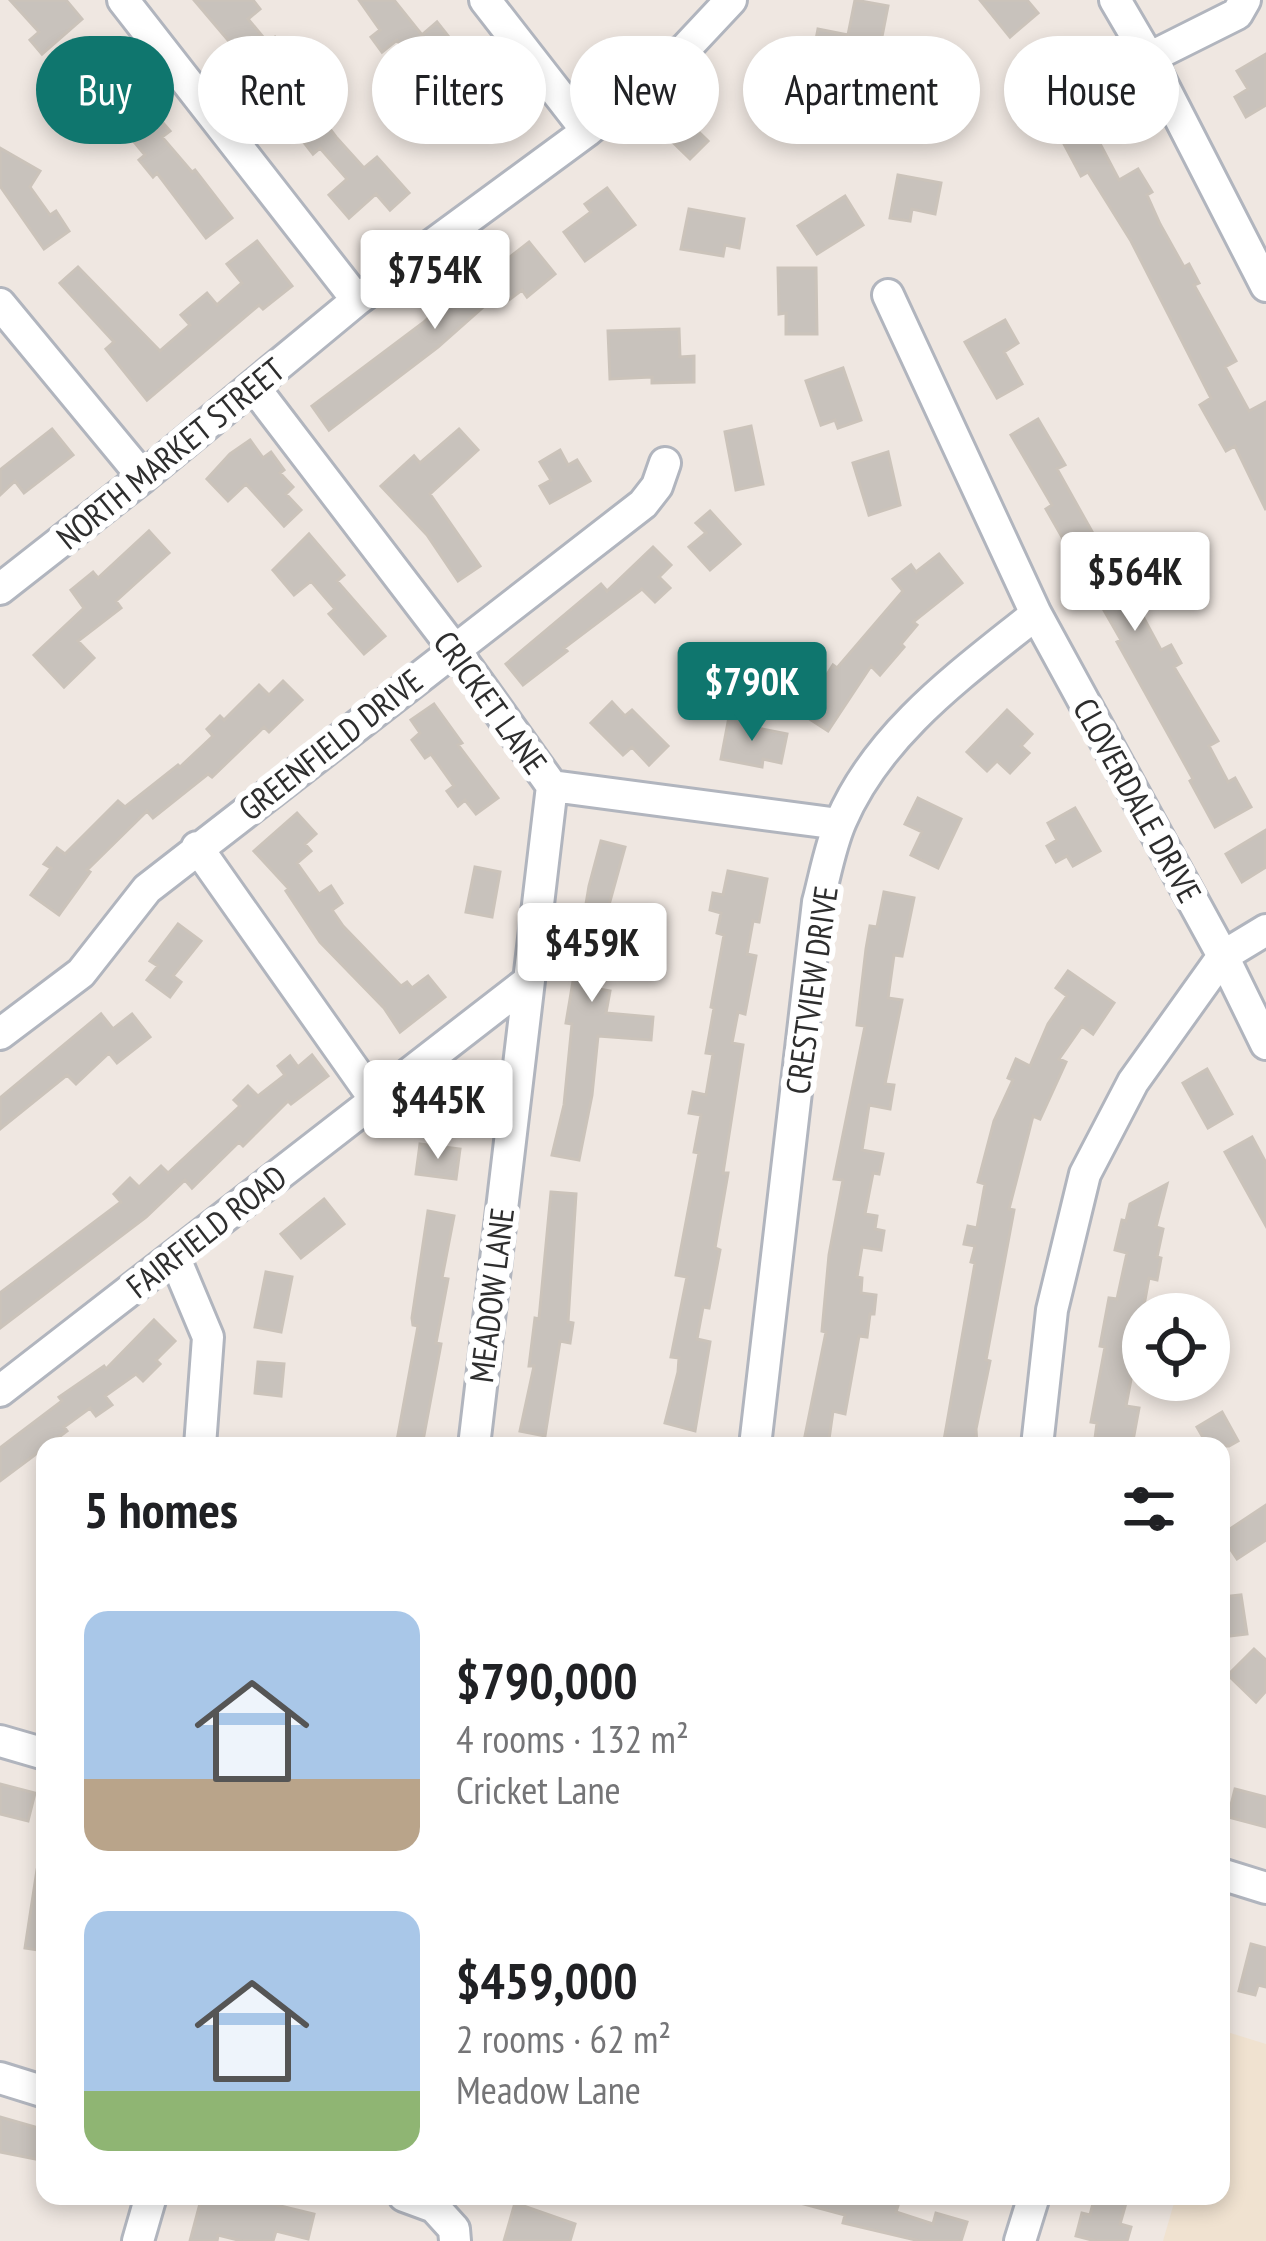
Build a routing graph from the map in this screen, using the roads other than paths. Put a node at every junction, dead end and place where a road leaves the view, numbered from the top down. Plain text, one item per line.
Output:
1 (123, 0) edge
2 (485, 0) edge
3 (731, 0) edge
4 (1114, 0) edge
5 (1245, 0) edge
6 (697, 36) edge
7 (1136, 36) edge
8 (1179, 43) edge
9 (570, 109) edge
10 (1179, 116) edge
11 (570, 143) edge
12 (1266, 286) edge
13 (888, 295) dead end
14 (357, 300) junction
15 (0, 304) edge
16 (254, 387) junction
17 (665, 463) dead end
18 (143, 477) junction
19 (0, 589) edge
20 (1036, 614) junction
21 (454, 650) junction
22 (552, 786) junction
23 (839, 824) junction
24 (197, 847) junction
25 (1266, 930) edge
26 (1222, 956) junction
27 (526, 983) junction
28 (0, 1034) edge
29 (1266, 1044) edge
30 (376, 1101) junction
31 (512, 1120) junction
32 (174, 1256) junction
33 (0, 1391) edge
34 (201, 1437) edge
35 (475, 1437) edge
36 (756, 1437) edge
37 (1038, 1437) edge
38 (0, 1741) edge
39 (36, 1751) edge
40 (1230, 1877) edge
41 (1266, 1888) edge
42 (0, 2078) edge
43 (36, 2089) edge
44 (148, 2205) edge
45 (429, 2205) edge
46 (1028, 2205) edge
47 (137, 2241) edge
48 (455, 2241) edge
49 (1020, 2241) edge

1 - 14 street
2 - 9 street
3 - 6 street, NORTH MARKET STREET
4 - 7 street
5 - 8 street
10 - 12 street
11 - 14 street, NORTH MARKET STREET
13 - 20 street, CLOVERDALE DRIVE
14 - 16 street, NORTH MARKET STREET
15 - 18 street
16 - 18 street, NORTH MARKET STREET
16 - 21 street, CRICKET LANE
17 - 21 street, GREENFIELD DRIVE
18 - 19 street, NORTH MARKET STREET
20 - 23 street, CRESTVIEW DRIVE
20 - 26 street, CLOVERDALE DRIVE
21 - 22 street, CRICKET LANE
21 - 24 street, GREENFIELD DRIVE
22 - 23 street, CRICKET LANE
22 - 27 street, MEADOW LANE
23 - 36 street, CRESTVIEW DRIVE
24 - 28 street, GREENFIELD DRIVE
24 - 30 street
25 - 26 street
26 - 29 street, CLOVERDALE DRIVE
26 - 37 street
27 - 30 street, FAIRFIELD ROAD
27 - 31 street, MEADOW LANE
30 - 31 street
30 - 32 street, FAIRFIELD ROAD
31 - 35 street, MEADOW LANE
32 - 33 street, FAIRFIELD ROAD
32 - 34 street
38 - 39 street
40 - 41 street
42 - 43 street
44 - 47 street
45 - 48 street
46 - 49 street

